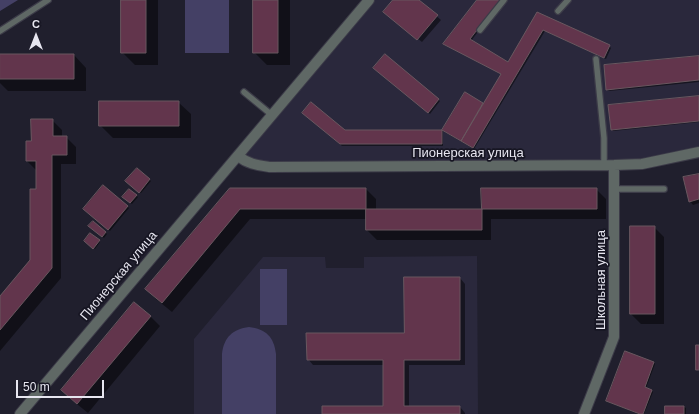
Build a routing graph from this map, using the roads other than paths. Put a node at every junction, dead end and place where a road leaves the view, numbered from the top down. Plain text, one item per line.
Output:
1 (48, 0) edge
2 (369, 0) edge
3 (504, 0) edge
4 (568, 0) edge
5 (558, 11) dead end
6 (480, 30) dead end
7 (0, 31) edge
8 (596, 59) dead end
9 (244, 92) dead end
10 (272, 115) junction
11 (699, 152) edge
12 (238, 156) junction
13 (609, 165) junction
14 (614, 189) junction
15 (664, 189) dead end
16 (20, 414) edge
17 (584, 414) edge

1 - 7 lane
2 - 10 street, Пионерская улица
3 - 6 lane
4 - 5 lane
8 - 13 lane
9 - 10 lane
10 - 12 street, Пионерская улица
11 - 13 street, Пионерская улица
12 - 13 street, Пионерская улица
12 - 16 street, Пионерская улица
13 - 14 street, Школьная улица
14 - 15 lane
14 - 17 street, Школьная улица

